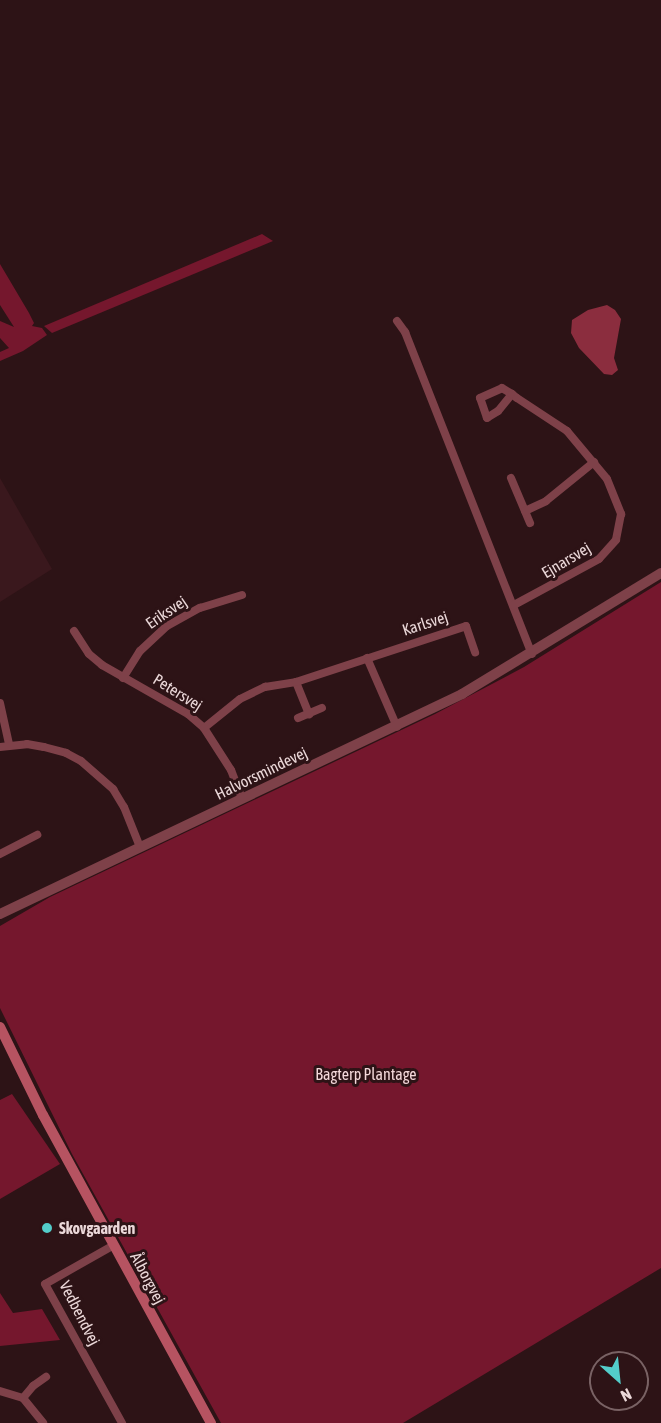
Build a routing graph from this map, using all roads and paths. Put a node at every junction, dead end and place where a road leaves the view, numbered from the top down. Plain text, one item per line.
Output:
1 (397, 321) dead end
2 (512, 394) dead end
3 (594, 462) junction
4 (511, 478) dead end
5 (525, 511) junction
6 (530, 524) dead end
7 (661, 573) edge
8 (242, 595) dead end
9 (514, 605) junction
10 (74, 632) dead end
11 (475, 652) dead end
12 (532, 654) junction
13 (367, 658) junction
14 (123, 678) junction
15 (296, 682) junction
16 (0, 703) edge
17 (322, 708) dead end
18 (309, 714) junction
19 (298, 718) dead end
20 (397, 727) junction
21 (204, 728) junction
22 (4, 746) edge
23 (242, 800) junction
24 (37, 835) dead end
25 (140, 846) junction
26 (0, 854) edge
27 (0, 914) edge
28 (0, 1027) edge
29 (0, 1044) edge
30 (43, 1115) junction
31 (114, 1245) junction
32 (46, 1377) dead end
33 (0, 1391) edge
34 (23, 1398) junction
35 (44, 1423) edge
36 (122, 1423) edge
37 (211, 1423) edge

1 - 9 street
2 - 3 street, Ejnarsvej
3 - 5 street
3 - 9 street, Ejnarsvej
4 - 5 street
5 - 6 street
7 - 12 street, Halvorsmindevej
8 - 14 street, Eriksvej
9 - 12 street
10 - 14 street, Petersvej
11 - 13 street, Karlsvej
12 - 20 street, Halvorsmindevej
13 - 15 street, Karlsvej
13 - 20 street
14 - 21 street, Petersvej
15 - 18 street
15 - 21 street, Karlsvej
16 - 22 street
17 - 18 street
18 - 19 street
20 - 23 street, Halvorsmindevej
21 - 23 street, Petersvej
22 - 25 street
23 - 25 street, Halvorsmindevej
24 - 26 street
25 - 27 street, Halvorsmindevej
28 - 30 main road, Ålborgvej
29 - 30 main road, Ålborgvej
30 - 31 main road, Ålborgvej
31 - 36 street, Vedbendvej
31 - 37 main road, Ålborgvej
32 - 34 street
33 - 34 street
34 - 35 street

